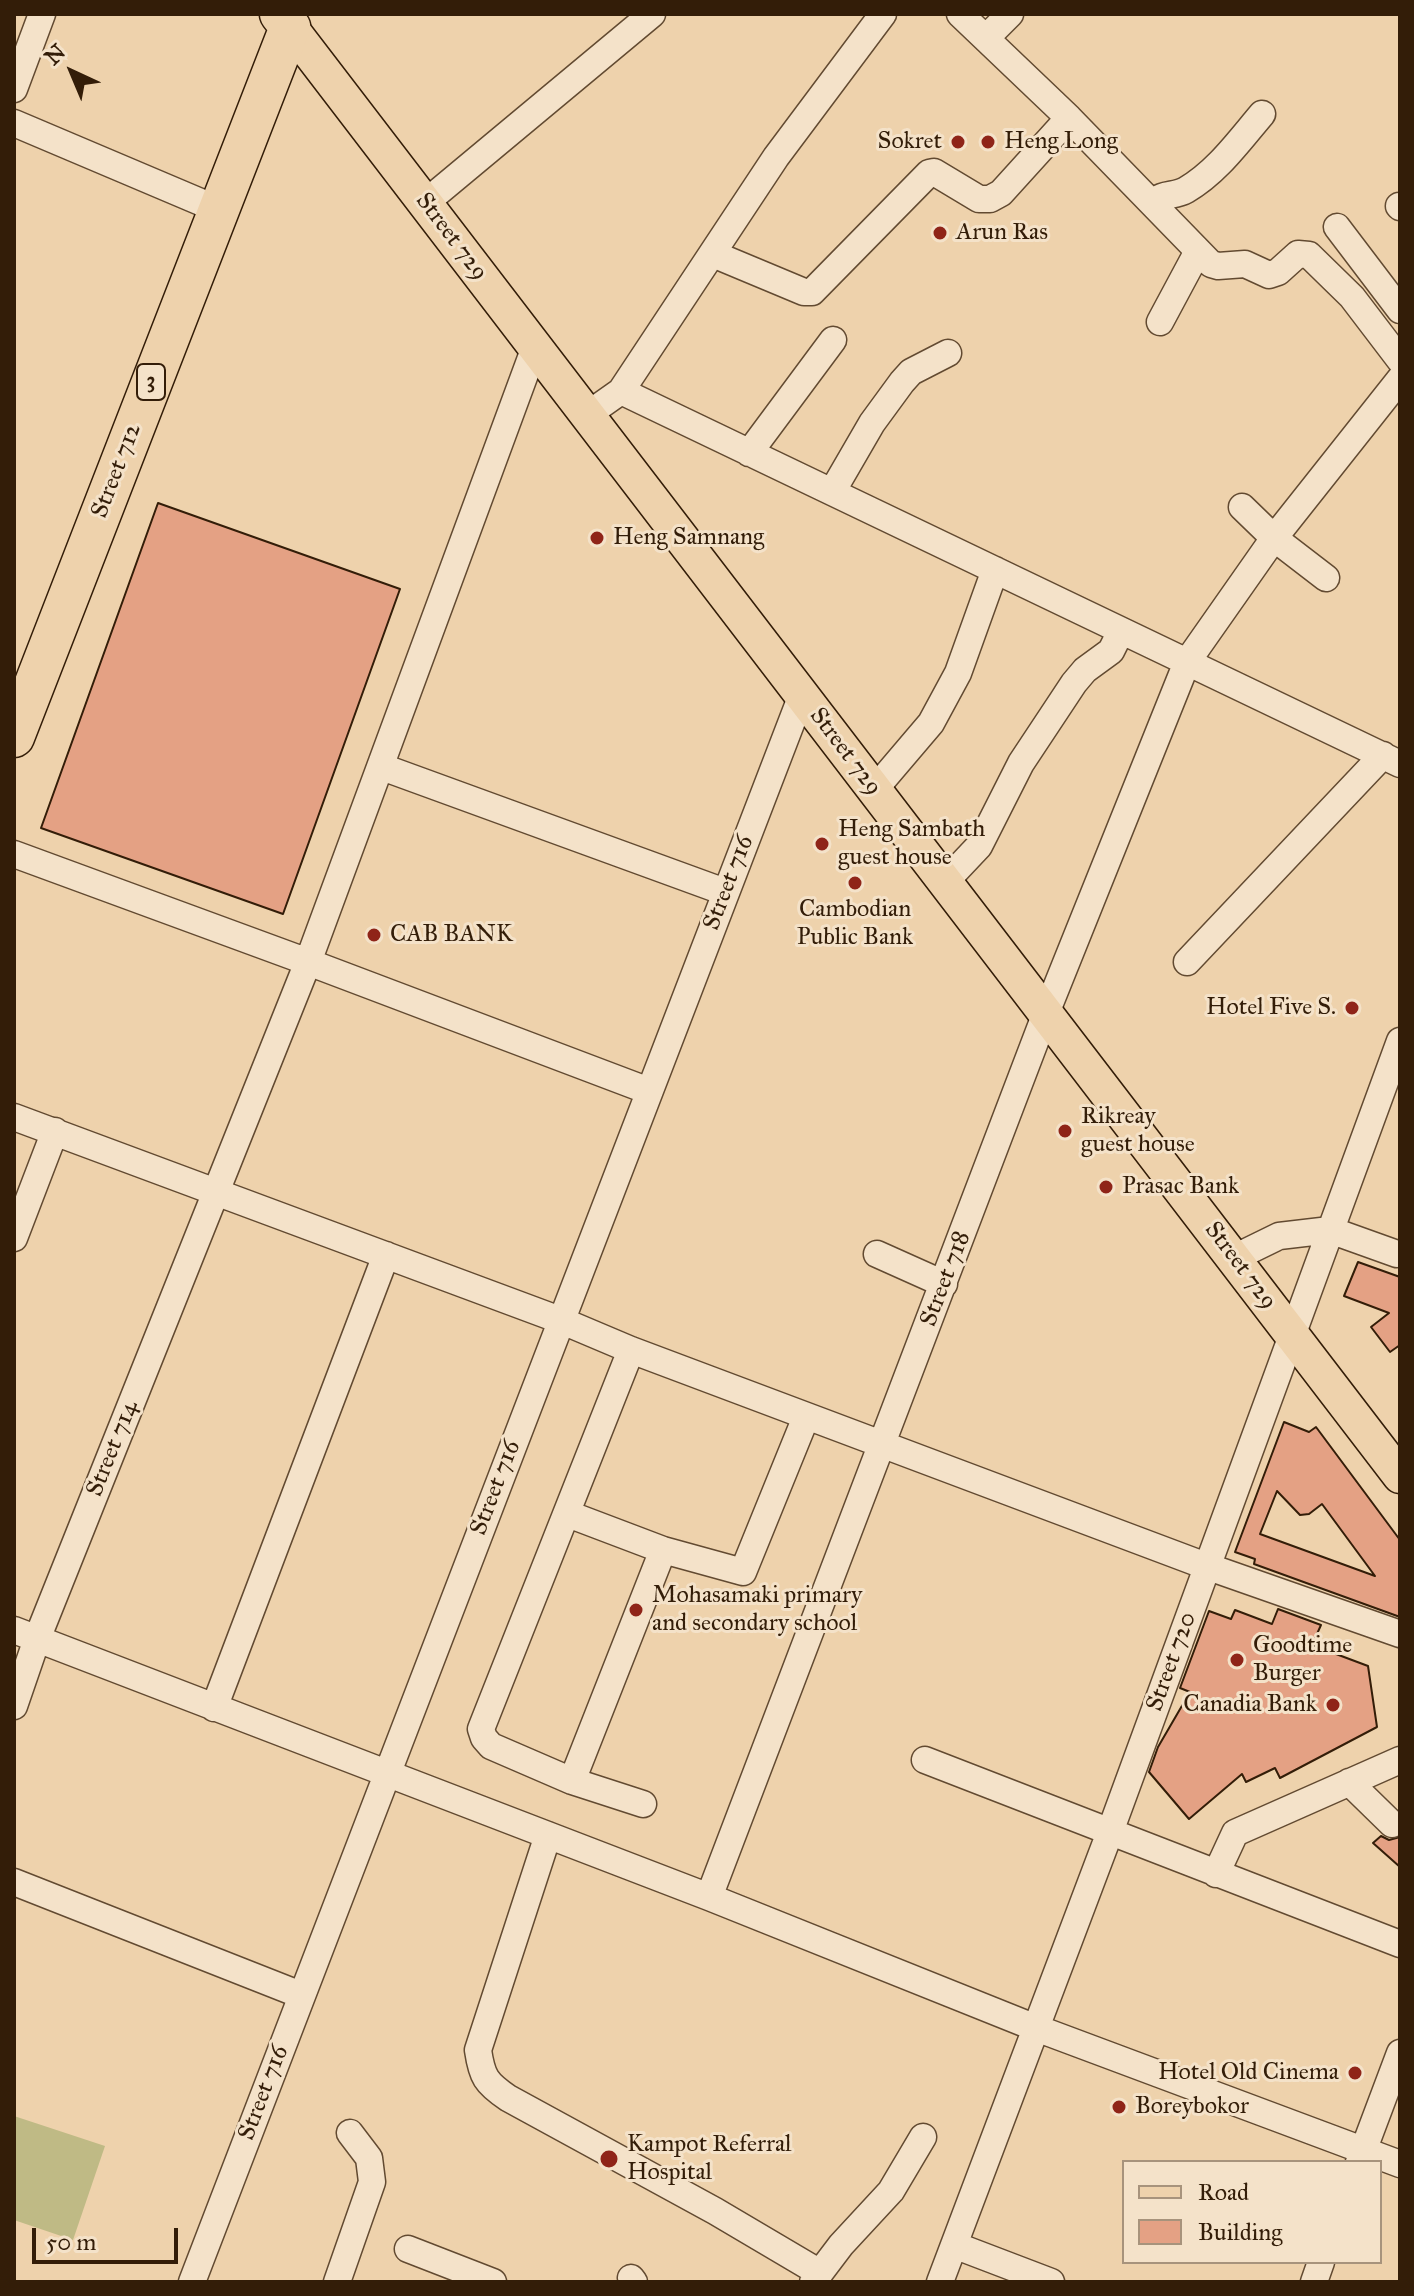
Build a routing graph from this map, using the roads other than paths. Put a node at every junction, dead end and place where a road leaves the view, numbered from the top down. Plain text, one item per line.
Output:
1 (42, 14) edge
2 (652, 14) edge
3 (883, 14) edge
4 (960, 14) edge
5 (1010, 14) edge
6 (285, 21) edge
7 (986, 38) junction
8 (14, 89) edge
9 (1262, 114) dead end
10 (1069, 118) junction
11 (14, 123) edge
12 (425, 203) junction
13 (1153, 203) junction
14 (217, 209) junction
15 (1337, 227) dead end
16 (1198, 251) junction
17 (713, 254) junction
18 (1400, 310) edge
19 (1160, 322) dead end
20 (833, 340) dead end
21 (535, 347) junction
22 (948, 353) dead end
23 (1400, 360) edge
24 (1400, 379) edge
25 (621, 391) junction
26 (587, 415) junction
27 (749, 453) junction
28 (832, 492) junction
29 (1242, 507) dead end
30 (1274, 538) junction
31 (995, 570) junction
32 (1326, 578) dead end
33 (1121, 631) junction
34 (1187, 662) junction
35 (802, 695) junction
36 (14, 737) edge
37 (1392, 760) edge
38 (382, 767) junction
39 (874, 790) junction
40 (14, 854) edge
41 (945, 882) junction
42 (725, 892) junction
43 (308, 962) junction
44 (1187, 962) dead end
45 (1046, 1013) junction
46 (1400, 1041) edge
47 (649, 1091) junction
48 (14, 1117) edge
49 (55, 1131) junction
50 (216, 1193) junction
51 (1330, 1230) junction
52 (14, 1238) edge
53 (877, 1254) dead end
54 (1397, 1254) dead end
55 (386, 1255) junction
56 (1234, 1258) junction
57 (944, 1284) junction
58 (560, 1320) junction
59 (1291, 1333) junction
60 (631, 1350) junction
61 (806, 1417) junction
62 (883, 1445) junction
63 (1400, 1476) edge
64 (568, 1514) junction
65 (663, 1550) junction
66 (1206, 1566) junction
67 (26, 1634) edge
68 (1400, 1634) edge
69 (14, 1706) edge
70 (214, 1708) junction
71 (925, 1760) dead end
72 (1400, 1760) edge
73 (388, 1773) junction
74 (572, 1781) junction
75 (1349, 1782) junction
76 (643, 1804) dead end
77 (1392, 1824) dead end
78 (1110, 1832) junction
79 (548, 1835) junction
80 (1216, 1874) junction
81 (14, 1882) edge
82 (709, 1897) junction
83 (1400, 1944) edge
84 (301, 1995) junction
85 (1036, 2028) junction
86 (1400, 2053) edge
87 (350, 2133) dead end
88 (923, 2137) dead end
89 (1361, 2156) edge
90 (954, 2245) junction
91 (408, 2249) dead end
92 (816, 2278) edge
93 (192, 2282) edge
94 (337, 2282) edge
95 (493, 2282) edge
96 (940, 2282) edge
97 (1051, 2282) edge

1 - 8 street
2 - 12 street
3 - 17 street
4 - 7 street
5 - 7 street
6 - 12 main road, Street 729
6 - 14 highway, Street 712 / 3
7 - 10 street
9 - 13 street
10 - 13 street
10 - 17 street
11 - 14 street
12 - 21 main road, Street 729
13 - 16 street
14 - 36 highway, Street 712 / 3
15 - 18 street
16 - 19 street
16 - 23 street
17 - 25 street
20 - 27 street
21 - 26 main road, Street 729
21 - 38 street, Street 714
22 - 28 street
24 - 30 street, Street 718
25 - 26 street
25 - 27 street
26 - 35 main road, Street 729
27 - 28 street
28 - 31 street
29 - 30 street
30 - 32 street
30 - 34 street, Street 718
31 - 33 street
31 - 39 street
33 - 34 street
33 - 41 street
34 - 37 street
34 - 45 street, Street 718
35 - 39 main road, Street 729
35 - 42 street, Street 716
37 - 44 street
38 - 42 street
38 - 43 street, Street 714
39 - 41 main road, Street 729
40 - 43 street
41 - 45 main road, Street 729
42 - 47 street, Street 716
43 - 47 street
43 - 50 street, Street 714
45 - 56 main road, Street 729
45 - 57 street, Street 718
46 - 51 street, Street 720
47 - 58 street, Street 716
48 - 49 street
49 - 50 street
49 - 52 street
50 - 55 street
50 - 67 street, Street 714
51 - 54 street
51 - 56 street
51 - 59 street, Street 720
53 - 57 street
55 - 58 street
55 - 70 street
56 - 59 main road, Street 729
57 - 62 street, Street 718
58 - 60 street
58 - 73 street, Street 716
59 - 63 main road, Street 729
59 - 66 street, Street 720
60 - 61 street
60 - 64 street
61 - 62 street
61 - 65 street
62 - 66 street
62 - 82 street, Street 718
64 - 65 street
64 - 74 street
65 - 74 street
66 - 68 street
66 - 78 street, Street 720
67 - 69 street, Street 714
67 - 70 street
70 - 73 street
71 - 78 street
72 - 75 street
73 - 79 street
73 - 84 street, Street 716
74 - 76 street
75 - 77 street
75 - 80 street
78 - 80 street
78 - 85 street, Street 720
79 - 82 street
79 - 92 street
80 - 83 street
81 - 84 street
82 - 85 street
84 - 93 street, Street 716
85 - 89 street
85 - 90 street, Street 720
86 - 89 street
87 - 94 street
88 - 92 street
90 - 96 street, Street 720
90 - 97 street
91 - 95 street

